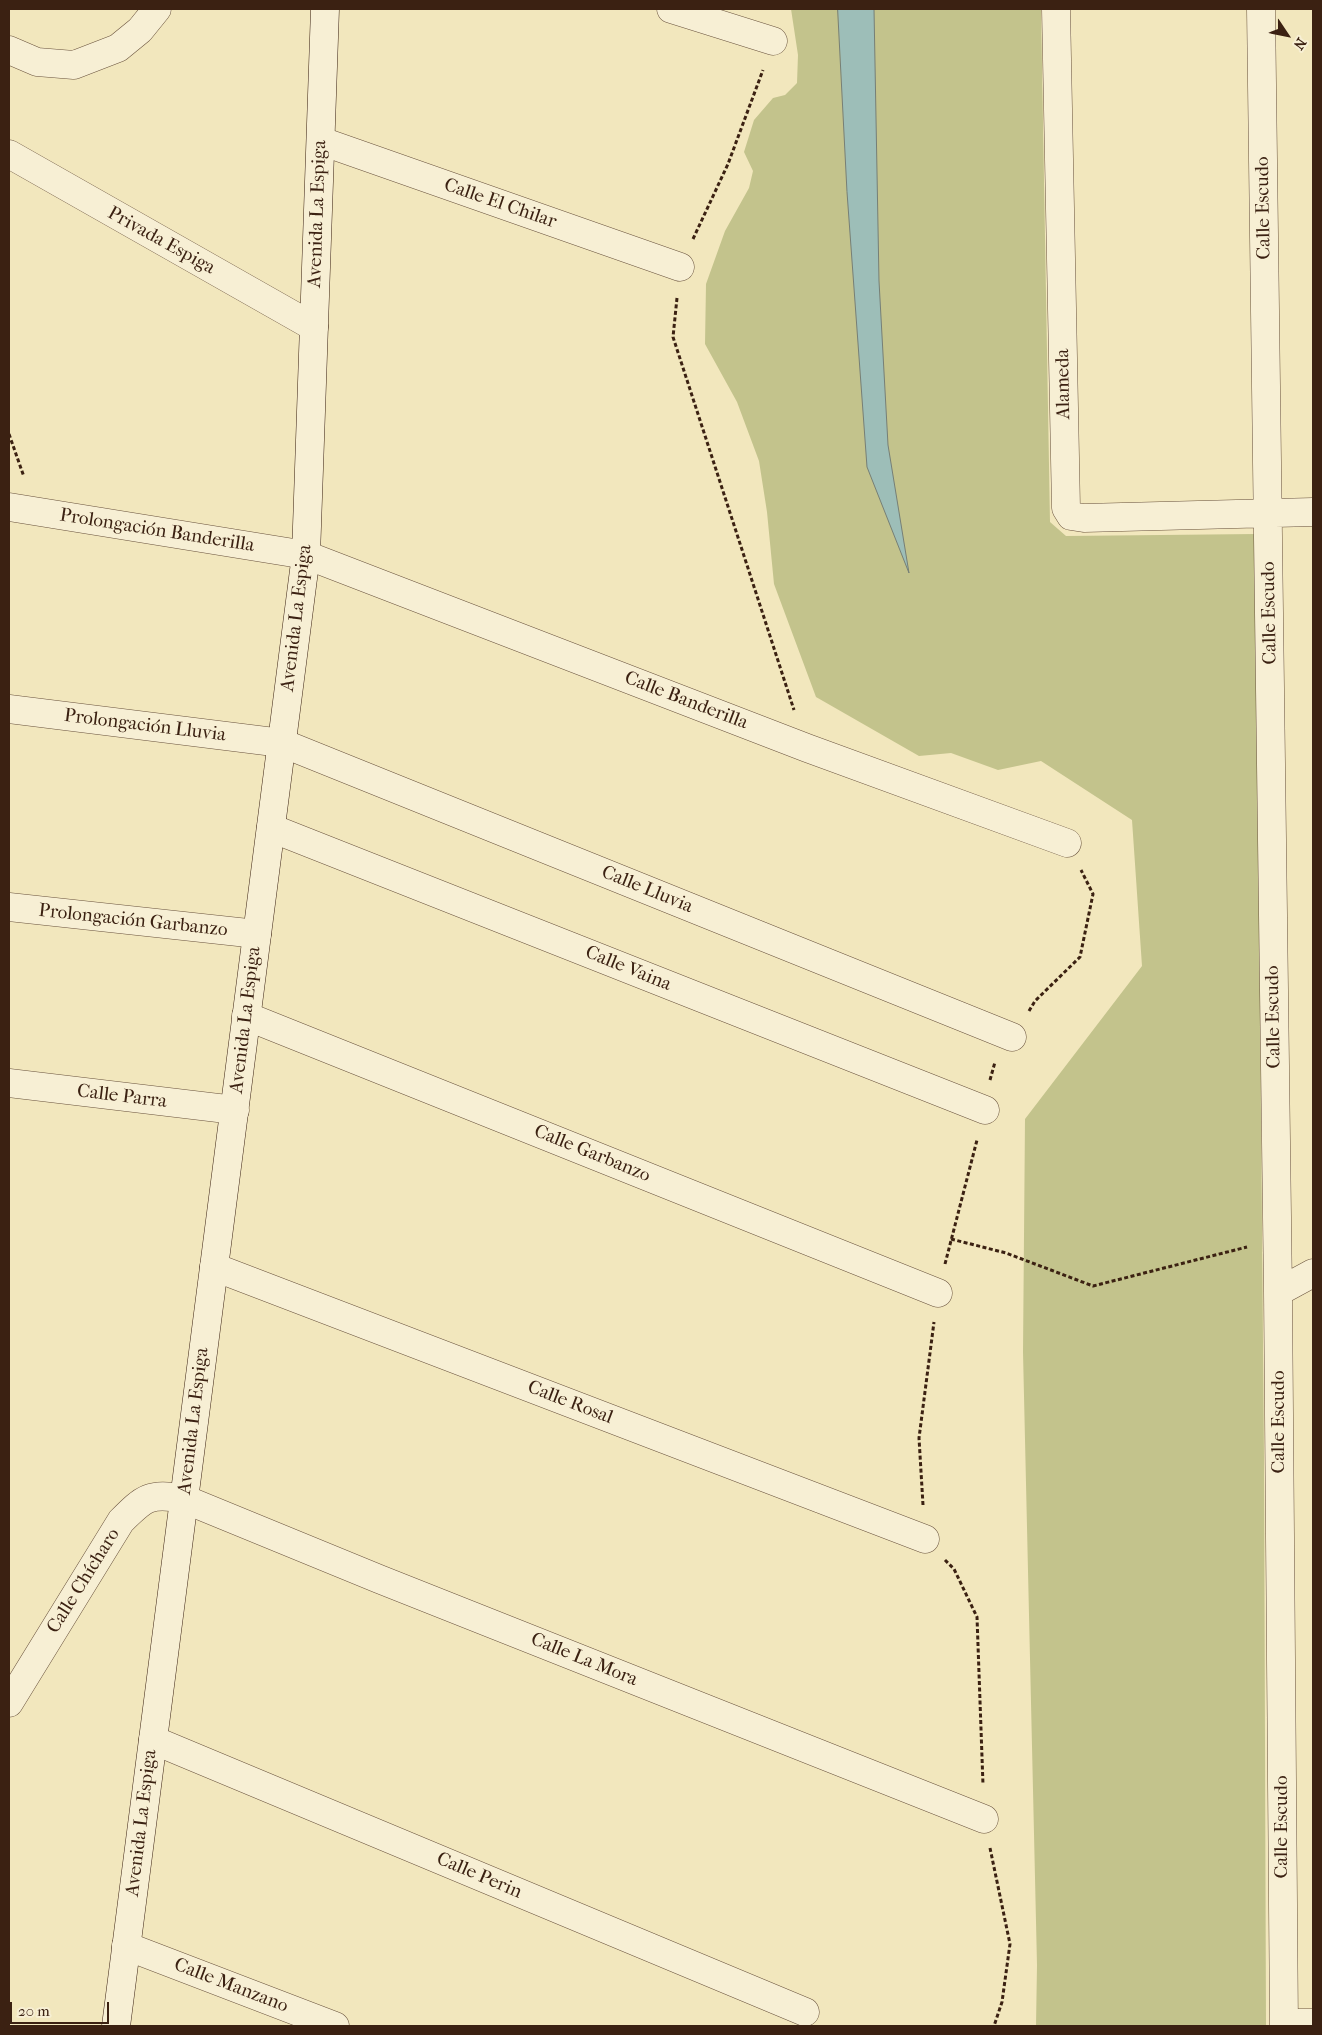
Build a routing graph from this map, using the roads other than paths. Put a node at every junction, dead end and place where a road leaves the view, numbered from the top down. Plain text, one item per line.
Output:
1 (157, 9) edge
2 (325, 9) edge
3 (671, 9) edge
4 (1056, 9) edge
5 (1261, 9) edge
6 (773, 41) road end
7 (9, 50) edge
8 (321, 141) junction
9 (9, 154) edge
10 (680, 267) road end
11 (314, 327) junction
12 (22, 509) edge
13 (1268, 512) junction
14 (1313, 512) edge
15 (306, 555) junction
16 (9, 709) edge
17 (282, 743) junction
18 (271, 828) junction
19 (1067, 843) road end
20 (9, 907) edge
21 (257, 934) junction
22 (246, 1016) junction
23 (1012, 1037) road end
24 (9, 1083) edge
25 (234, 1110) junction
26 (985, 1110) road end
27 (214, 1267) junction
28 (1313, 1273) edge
29 (1278, 1292) junction
30 (938, 1293) road end
31 (184, 1499) junction
32 (925, 1539) road end
33 (9, 1703) edge
34 (153, 1740) junction
35 (984, 1819) road end
36 (126, 1946) junction
37 (805, 2012) dead end
38 (1313, 2023) edge
39 (1284, 2025) edge
40 (116, 2026) edge
41 (335, 2026) edge

1 - 7 street
2 - 8 street, Avenida La Espiga
3 - 6 street
4 - 13 street, Alameda
5 - 13 street, Calle Escudo
8 - 10 street, Calle El Chilar
8 - 11 street, Avenida La Espiga
9 - 11 street, Privada Espiga
11 - 15 street, Avenida La Espiga
12 - 15 street, Prolongación Banderilla
13 - 14 street, Alameda
13 - 29 street, Calle Escudo
15 - 17 street, Avenida La Espiga
15 - 19 street, Calle Banderilla
16 - 17 street, Prolongación Lluvia
17 - 18 street, Avenida La Espiga
17 - 23 street, Calle Lluvia
18 - 21 street, Avenida La Espiga
18 - 26 street, Calle Vaina
20 - 21 street, Prolongación Garbanzo
21 - 22 street, Avenida La Espiga
22 - 25 street, Avenida La Espiga
22 - 30 street, Calle Garbanzo
24 - 25 street, Calle Parra
25 - 27 street, Avenida La Espiga
27 - 31 street, Avenida La Espiga
27 - 32 street, Calle Rosal
28 - 29 street
29 - 39 street, Calle Escudo
31 - 33 street, Calle Chícharo
31 - 34 street, Avenida La Espiga
31 - 35 street, Calle La Mora
34 - 36 street, Avenida La Espiga
34 - 37 street, Calle Perin
36 - 40 street, Avenida La Espiga
36 - 41 street, Calle Manzano
38 - 39 street

